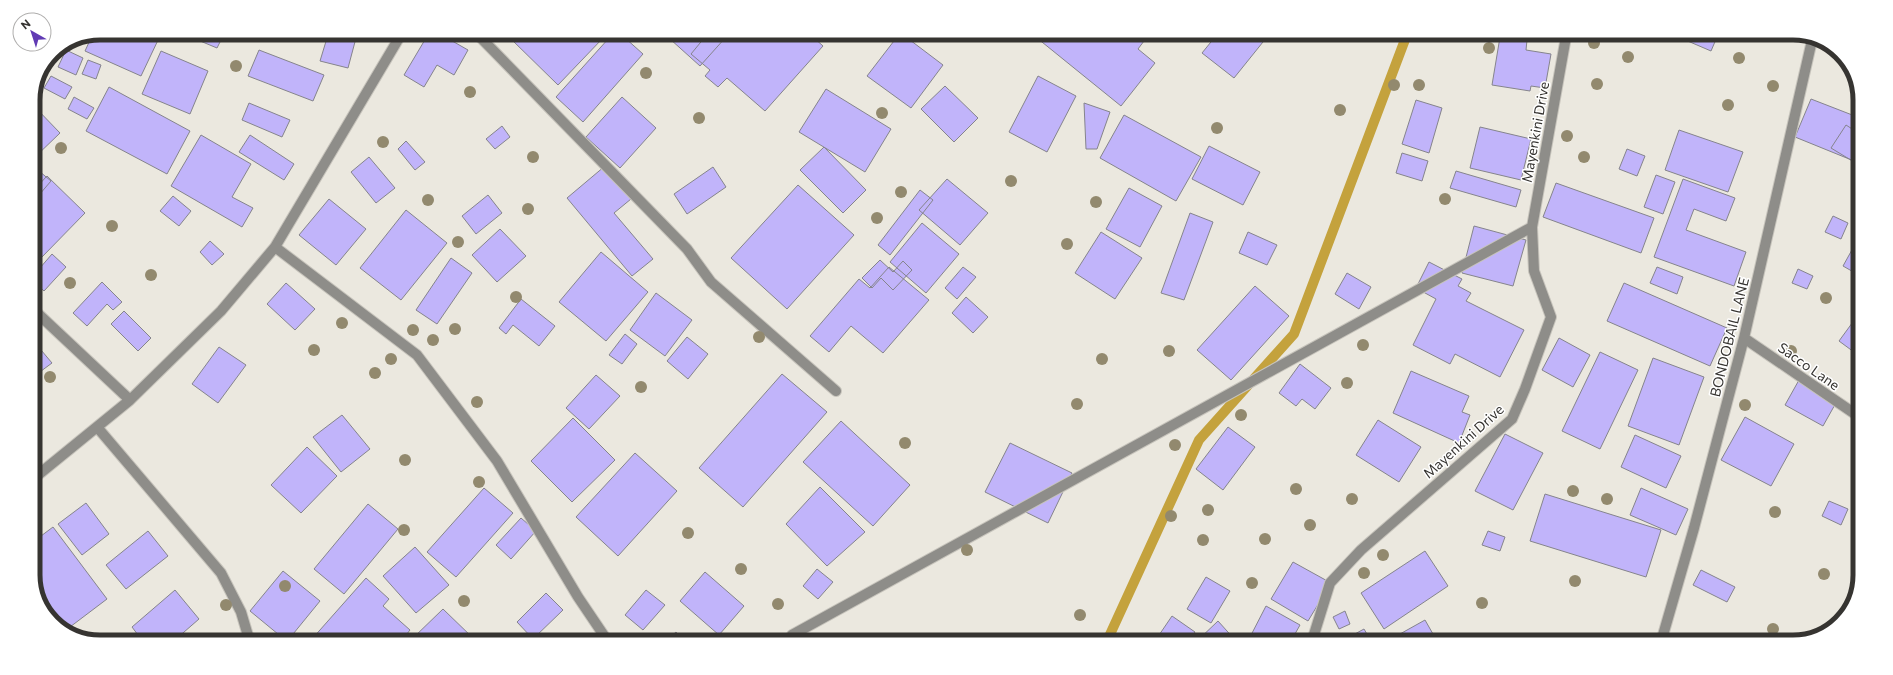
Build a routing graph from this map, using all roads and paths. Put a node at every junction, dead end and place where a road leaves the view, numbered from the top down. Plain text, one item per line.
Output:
1 (394, 40) edge
2 (483, 40) edge
3 (1565, 40) edge
4 (1811, 43) edge
5 (1532, 227) junction
6 (275, 247) junction
7 (40, 316) edge
8 (1744, 338) junction
9 (836, 392) dead end
10 (130, 400) junction
11 (1853, 413) edge
12 (97, 427) junction
13 (40, 473) edge
14 (248, 635) edge
15 (605, 635) edge
16 (794, 635) edge
17 (1314, 635) edge
18 (1663, 635) edge

1 - 6 street
2 - 9 street
3 - 5 street, Mayenkini Drive
4 - 8 street, BONDOBAIL LANE
5 - 16 street
5 - 17 street, Mayenkini Drive
6 - 10 street
6 - 15 street
7 - 10 street
8 - 11 street, Sacco Lane
8 - 18 street, BONDOBAIL LANE
10 - 12 street
12 - 13 street
12 - 14 street

